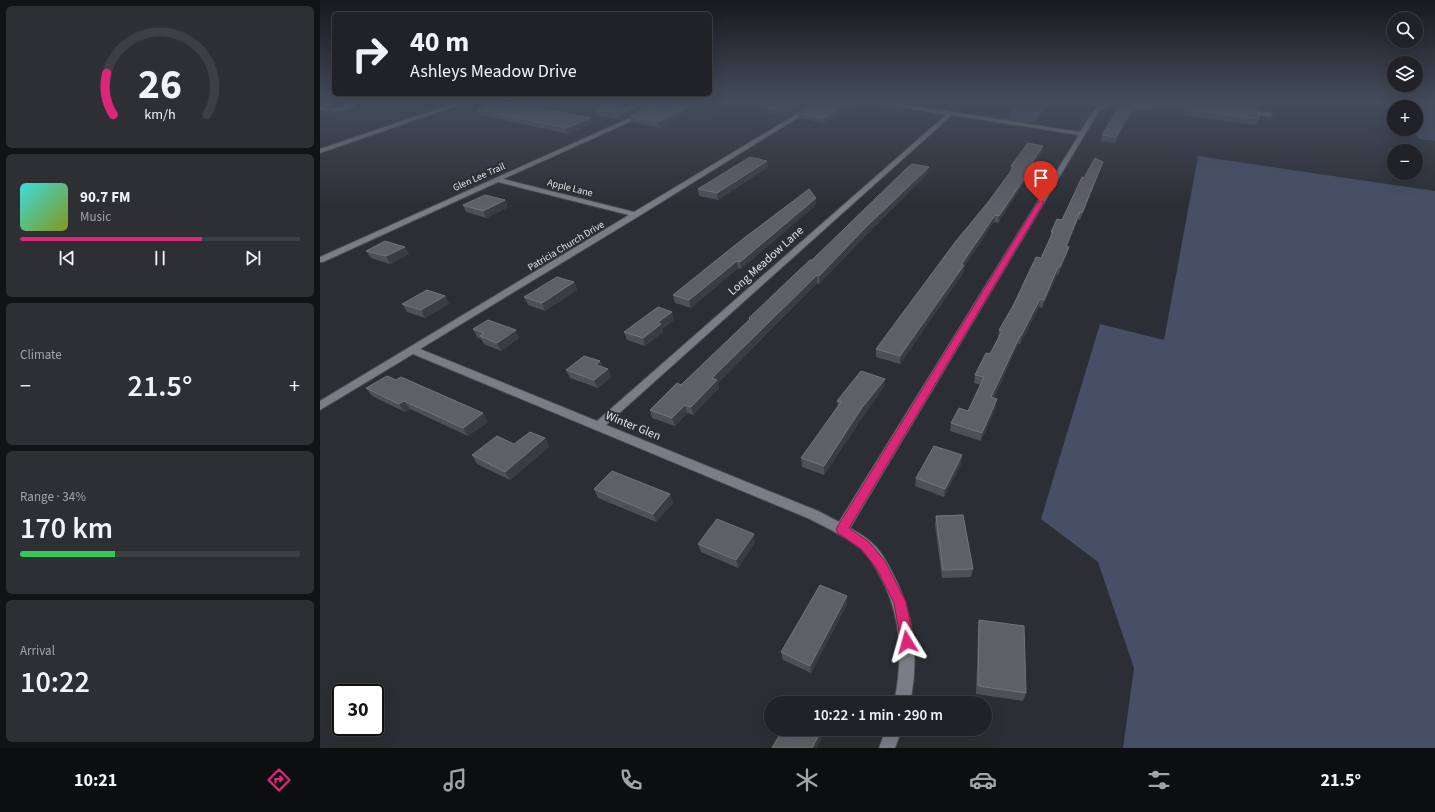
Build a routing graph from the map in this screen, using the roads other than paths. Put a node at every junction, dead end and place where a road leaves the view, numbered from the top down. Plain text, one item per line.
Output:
1 (364, 137) edge
2 (593, 137) edge
3 (764, 137) edge
4 (924, 137) edge
5 (1080, 137) edge
6 (320, 152) edge
7 (498, 180) junction
8 (637, 215) junction
9 (320, 260) edge
10 (413, 350) junction
11 (320, 406) edge
12 (598, 426) junction
13 (842, 529) junction
14 (904, 696) edge
15 (891, 736) edge
16 (887, 748) edge

1 - 6 street
2 - 7 street, Glen Lee Trail
3 - 8 street, Patricia Church Drive
4 - 12 street, Long Meadow Lane
5 - 13 street
7 - 8 street, Apple Lane
7 - 9 street, Glen Lee Trail
8 - 10 street, Patricia Church Drive
10 - 11 street, Patricia Church Drive
10 - 12 street, Winter Glen
12 - 13 street, Winter Glen
13 - 14 street, Winter Glen
15 - 16 street

